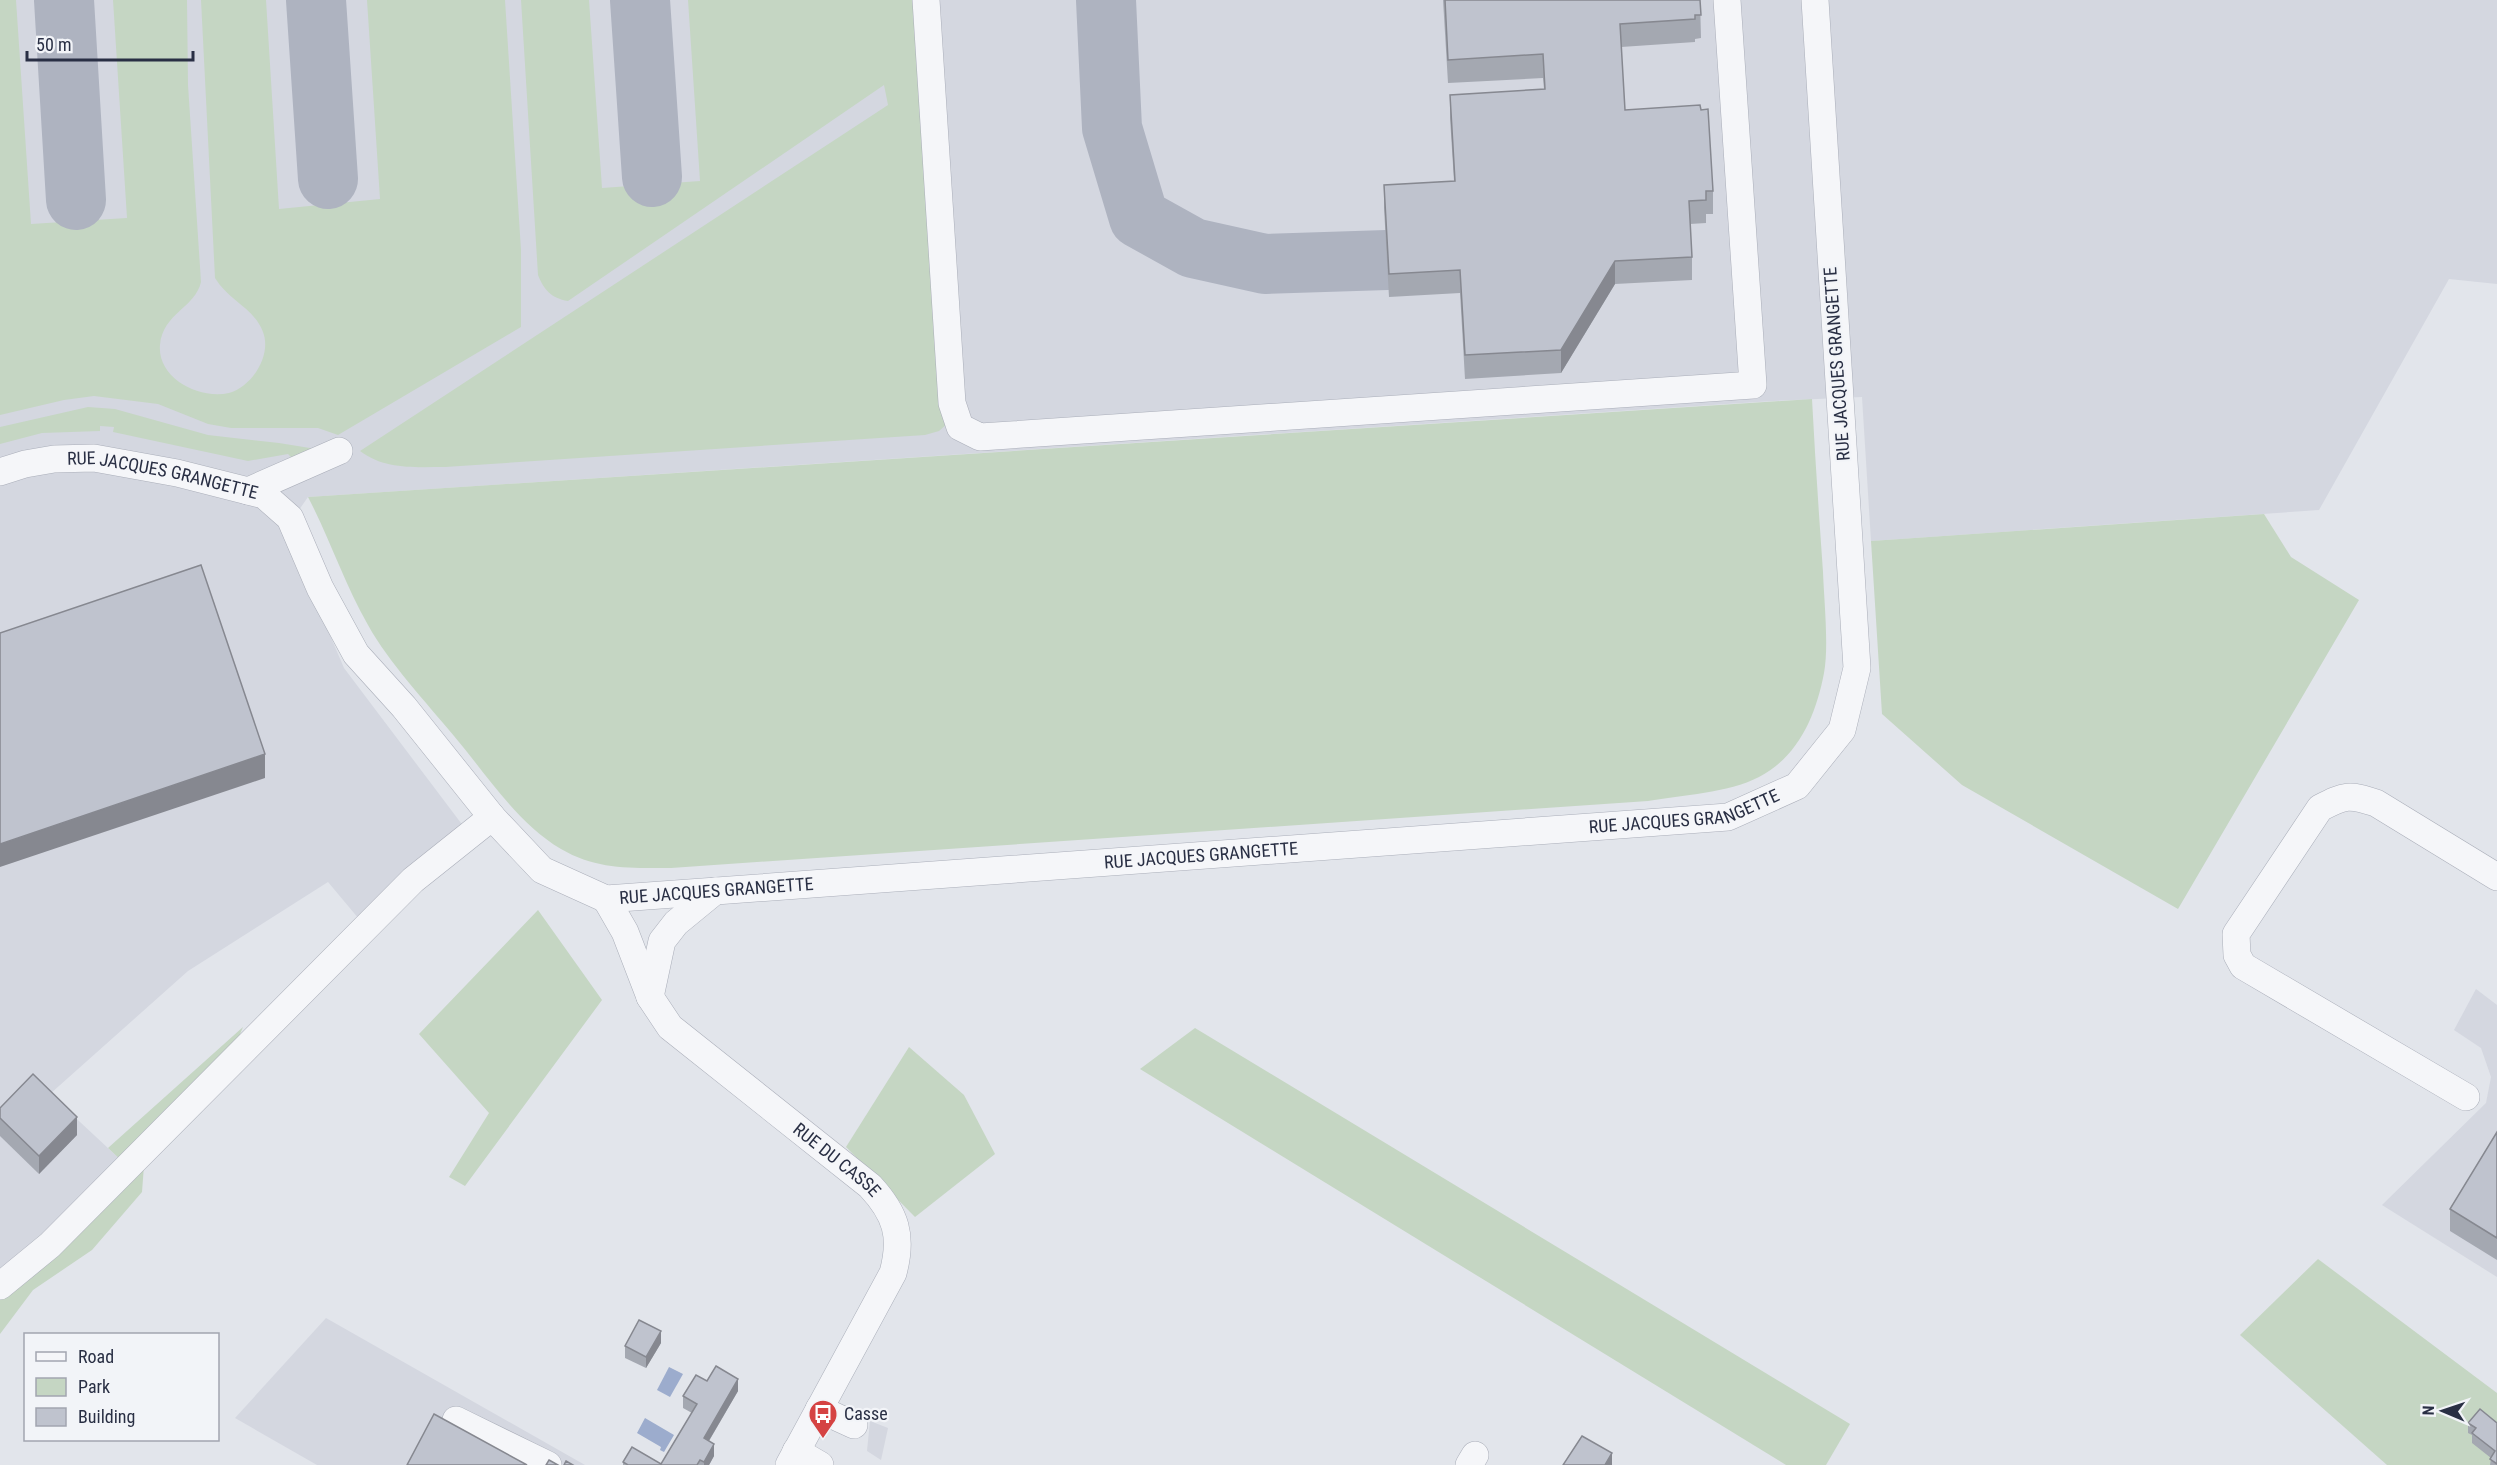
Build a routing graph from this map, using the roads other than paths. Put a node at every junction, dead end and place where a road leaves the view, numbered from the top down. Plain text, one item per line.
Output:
1 (926, 0) edge
2 (1727, 0) edge
3 (1815, 0) edge
4 (339, 450) dead end
5 (0, 472) edge
6 (248, 491) junction
7 (492, 818) junction
8 (2497, 877) edge
9 (716, 891) junction
10 (606, 899) junction
11 (650, 996) junction
12 (2466, 1097) dead end
13 (0, 1286) edge
14 (819, 1408) junction
15 (456, 1420) dead end
16 (854, 1425) dead end
17 (792, 1458) edge
18 (548, 1465) edge
19 (820, 1465) edge

1 - 2 street
3 - 9 street, RUE JACQUES GRANGETTE
4 - 6 street
5 - 6 street, RUE JACQUES GRANGETTE
6 - 7 street, RUE JACQUES GRANGETTE
7 - 10 street, RUE JACQUES GRANGETTE
7 - 13 street
8 - 12 street
9 - 10 street, RUE JACQUES GRANGETTE
9 - 11 street
10 - 11 street, RUE DU CASSE
11 - 14 street, RUE DU CASSE
14 - 16 street
14 - 17 street, RUE DU CASSE
15 - 18 street
17 - 19 street

